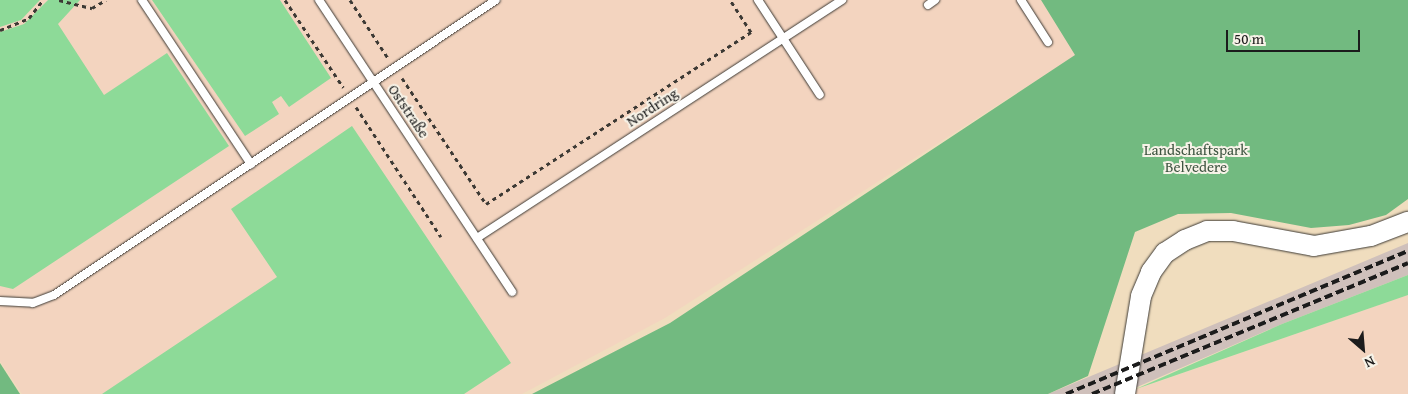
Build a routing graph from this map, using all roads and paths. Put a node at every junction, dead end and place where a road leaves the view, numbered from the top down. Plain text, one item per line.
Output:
1 (43, 0) edge
2 (59, 0) edge
3 (106, 0) edge
4 (142, 0) edge
5 (285, 0) edge
6 (319, 0) edge
7 (350, 0) edge
8 (496, 0) edge
9 (730, 0) edge
10 (758, 0) edge
11 (842, 0) edge
12 (935, 0) edge
13 (1021, 0) edge
14 (928, 5) dead end
15 (0, 30) edge
16 (783, 38) junction
17 (1048, 42) dead end
18 (395, 68) junction
19 (374, 83) junction
20 (820, 94) dead end
21 (350, 97) junction
22 (251, 164) junction
23 (1408, 222) edge
24 (440, 237) dead end
25 (477, 238) junction
26 (512, 292) dead end
27 (0, 301) edge
28 (1125, 394) edge

1 - 15 path
2 - 3 path
4 - 22 lane
5 - 21 path
6 - 19 lane, Oststraße
7 - 18 path
8 - 18 lane
9 - 18 path
10 - 16 lane
11 - 16 lane, Nordring
12 - 14 lane
13 - 17 lane
16 - 20 lane
16 - 25 lane, Nordring
18 - 19 lane
19 - 21 lane
19 - 25 lane, Oststraße
21 - 22 lane
21 - 24 path
22 - 27 lane
23 - 28 street
25 - 26 lane, Oststraße

